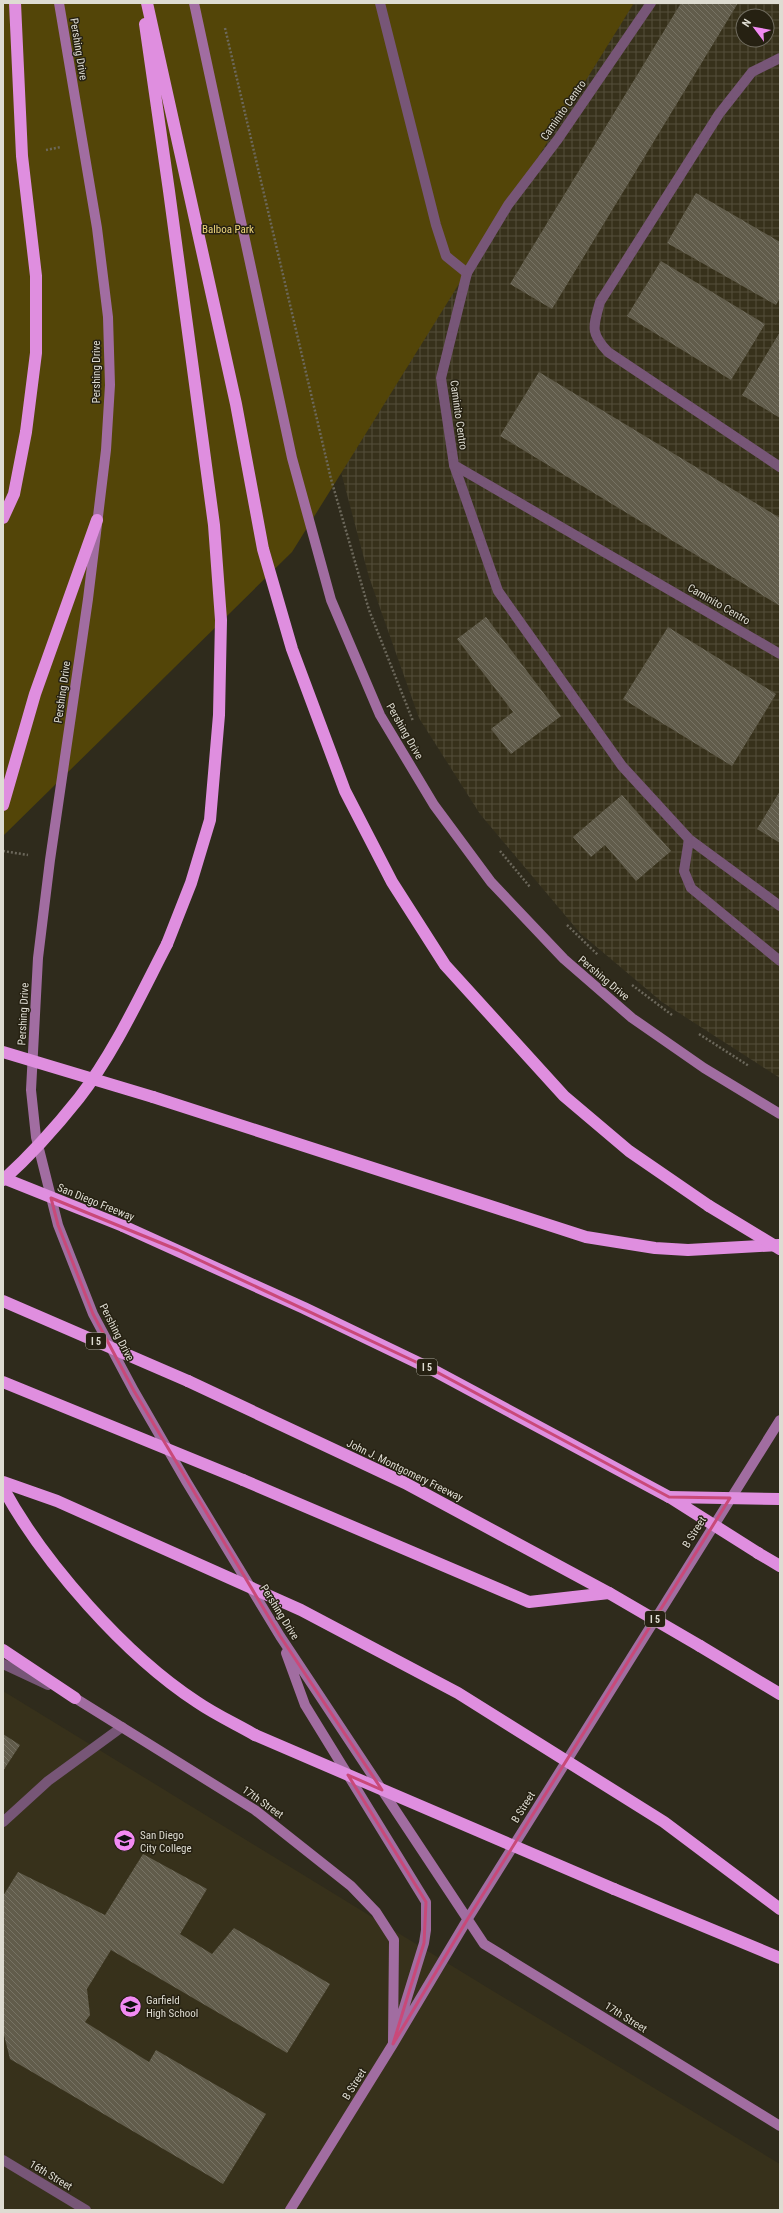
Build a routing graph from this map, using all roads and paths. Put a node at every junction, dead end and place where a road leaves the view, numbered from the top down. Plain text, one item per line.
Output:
1 (15, 3) edge
2 (59, 3) edge
3 (142, 3) edge
4 (147, 3) edge
5 (194, 3) edge
6 (380, 3) edge
7 (651, 3) edge
8 (225, 26) dead end
9 (780, 58) edge
10 (82, 141) junction
11 (22, 156) junction
12 (466, 273) junction
13 (454, 465) junction
14 (780, 466) edge
15 (3, 518) edge
16 (97, 520) junction
17 (780, 654) edge
18 (417, 728) dead end
19 (3, 805) edge
20 (689, 839) junction
21 (497, 849) dead end
22 (533, 890) dead end
23 (780, 906) edge
24 (564, 923) dead end
25 (602, 959) dead end
26 (780, 961) edge
27 (630, 983) dead end
28 (673, 1016) dead end
29 (692, 1029) dead end
30 (3, 1052) edge
31 (751, 1067) dead end
32 (780, 1114) edge
33 (3, 1179) edge
34 (780, 1245) edge
35 (780, 1249) edge
36 (3, 1301) edge
37 (3, 1382) edge
38 (780, 1420) edge
39 (3, 1482) edge
40 (3, 1488) edge
41 (670, 1497) junction
42 (780, 1499) edge
43 (780, 1566) edge
44 (610, 1593) junction
45 (280, 1636) junction
46 (3, 1650) edge
47 (3, 1664) edge
48 (780, 1694) edge
49 (75, 1698) junction
50 (122, 1727) junction
51 (3, 1822) edge
52 (780, 1909) edge
53 (467, 1920) junction
54 (780, 1958) edge
55 (393, 2044) junction
56 (780, 2126) edge
57 (3, 2160) edge
58 (86, 2210) edge
59 (290, 2210) edge

1 - 11 highway
2 - 10 main road, Pershing Drive
3 - 33 highway, bridge
4 - 35 highway, bridge
5 - 32 main road, Pershing Drive
6 - 12 street
7 - 12 street, Caminito Centro
8 - 18 path
9 - 14 street
10 - 11 path
10 - 16 main road, Pershing Drive
11 - 15 highway
12 - 13 street, Caminito Centro
13 - 17 street, Caminito Centro
13 - 20 street
16 - 19 highway
16 - 45 main road, Pershing Drive
20 - 23 street
20 - 26 street
21 - 22 path
24 - 25 path
27 - 28 path
29 - 31 path
30 - 34 highway, bridge
33 - 41 highway, San Diego Freeway / I 5, bridge
36 - 44 highway, John J. Montgomery Freeway / I 5, bridge
37 - 44 highway, bridge
38 - 53 main road, B Street
39 - 52 highway, bridge
40 - 54 highway, bridge
41 - 42 highway, bridge
41 - 43 highway, I 5, bridge
44 - 48 highway, John J. Montgomery Freeway / I 5, bridge
45 - 53 main road, Pershing Drive
45 - 55 main road
46 - 49 highway
47 - 49 street, 17th Street
49 - 50 main road, 17th Street
50 - 51 street
50 - 55 main road, 17th Street
53 - 55 main road, B Street
53 - 56 main road, 17th Street
55 - 59 main road, B Street
57 - 58 street, 16th Street

